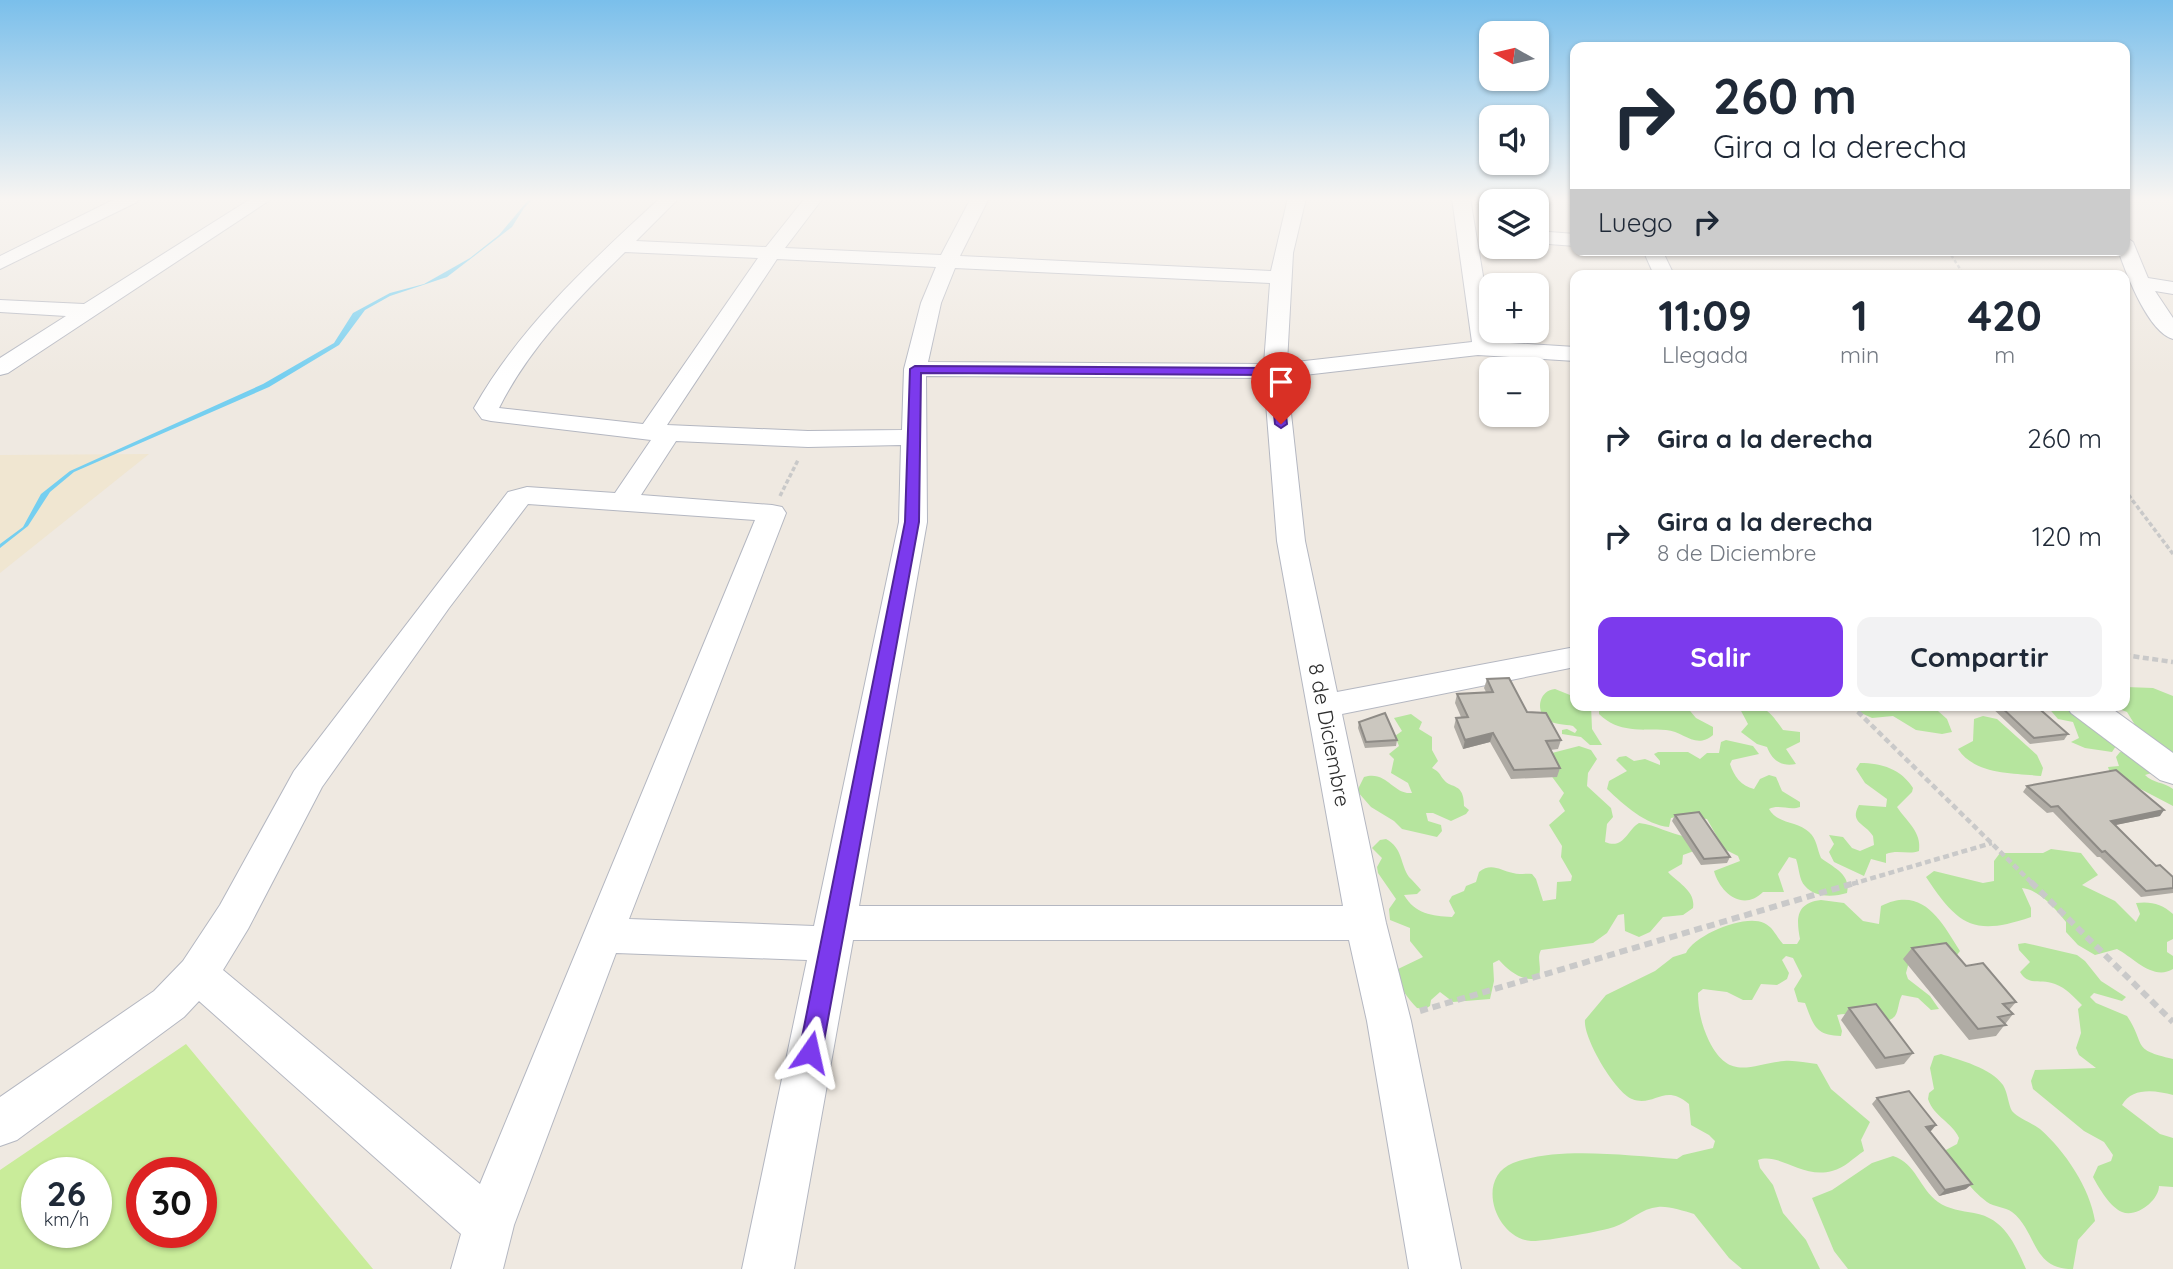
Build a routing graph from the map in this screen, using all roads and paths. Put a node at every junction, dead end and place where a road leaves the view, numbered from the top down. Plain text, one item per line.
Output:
1 (172, 257) edge
2 (609, 257) edge
3 (769, 257) edge
4 (806, 257) edge
5 (949, 257) edge
6 (1284, 257) edge
7 (1471, 257) edge
8 (2130, 257) edge
9 (947, 262) junction
10 (1279, 277) junction
11 (2140, 283) junction
12 (2173, 288) edge
13 (0, 306) edge
14 (88, 311) junction
15 (2173, 332) edge
16 (1484, 348) junction
17 (1570, 354) edge
18 (0, 368) edge
19 (915, 369) junction
20 (1275, 371) junction
21 (659, 432) junction
22 (915, 437) junction
23 (808, 439) junction
24 (2130, 497) edge
25 (624, 500) junction
26 (772, 513) junction
27 (2173, 554) edge
28 (2130, 656) edge
29 (1570, 658) edge
30 (2173, 662) edge
31 (1325, 706) junction
32 (1857, 711) edge
33 (2091, 711) edge
34 (2173, 771) edge
35 (1992, 844) junction
36 (1366, 923) junction
37 (833, 933) junction
38 (603, 935) junction
39 (198, 974) junction
40 (1389, 1021) junction
41 (2173, 1022) edge
42 (0, 1124) edge
43 (489, 1225) junction
44 (477, 1269) edge
45 (768, 1269) edge
46 (1435, 1269) edge

1 - 14 street
2 - 21 street
3 - 21 street
4 - 9 street
5 - 9 street
6 - 10 street, 8 de Diciembre
7 - 16 street
8 - 11 street
9 - 10 street
9 - 19 street
10 - 20 street, 8 de Diciembre
11 - 12 street
11 - 15 street
13 - 14 street
14 - 18 street
16 - 17 street
16 - 20 street
19 - 20 street
19 - 22 street
20 - 31 street, 8 de Diciembre
21 - 23 street
21 - 25 street
22 - 23 street
22 - 37 street
23 - 26 path
24 - 27 path
25 - 26 street
25 - 39 street
26 - 38 street
28 - 30 path
29 - 31 street
31 - 36 street, 8 de Diciembre
32 - 35 path
33 - 34 street
35 - 40 path
35 - 41 path
36 - 37 street
36 - 40 street, 8 de Diciembre
37 - 38 street
37 - 45 street
38 - 43 street
39 - 42 street
39 - 43 street
40 - 46 street, 8 de Diciembre
43 - 44 street

